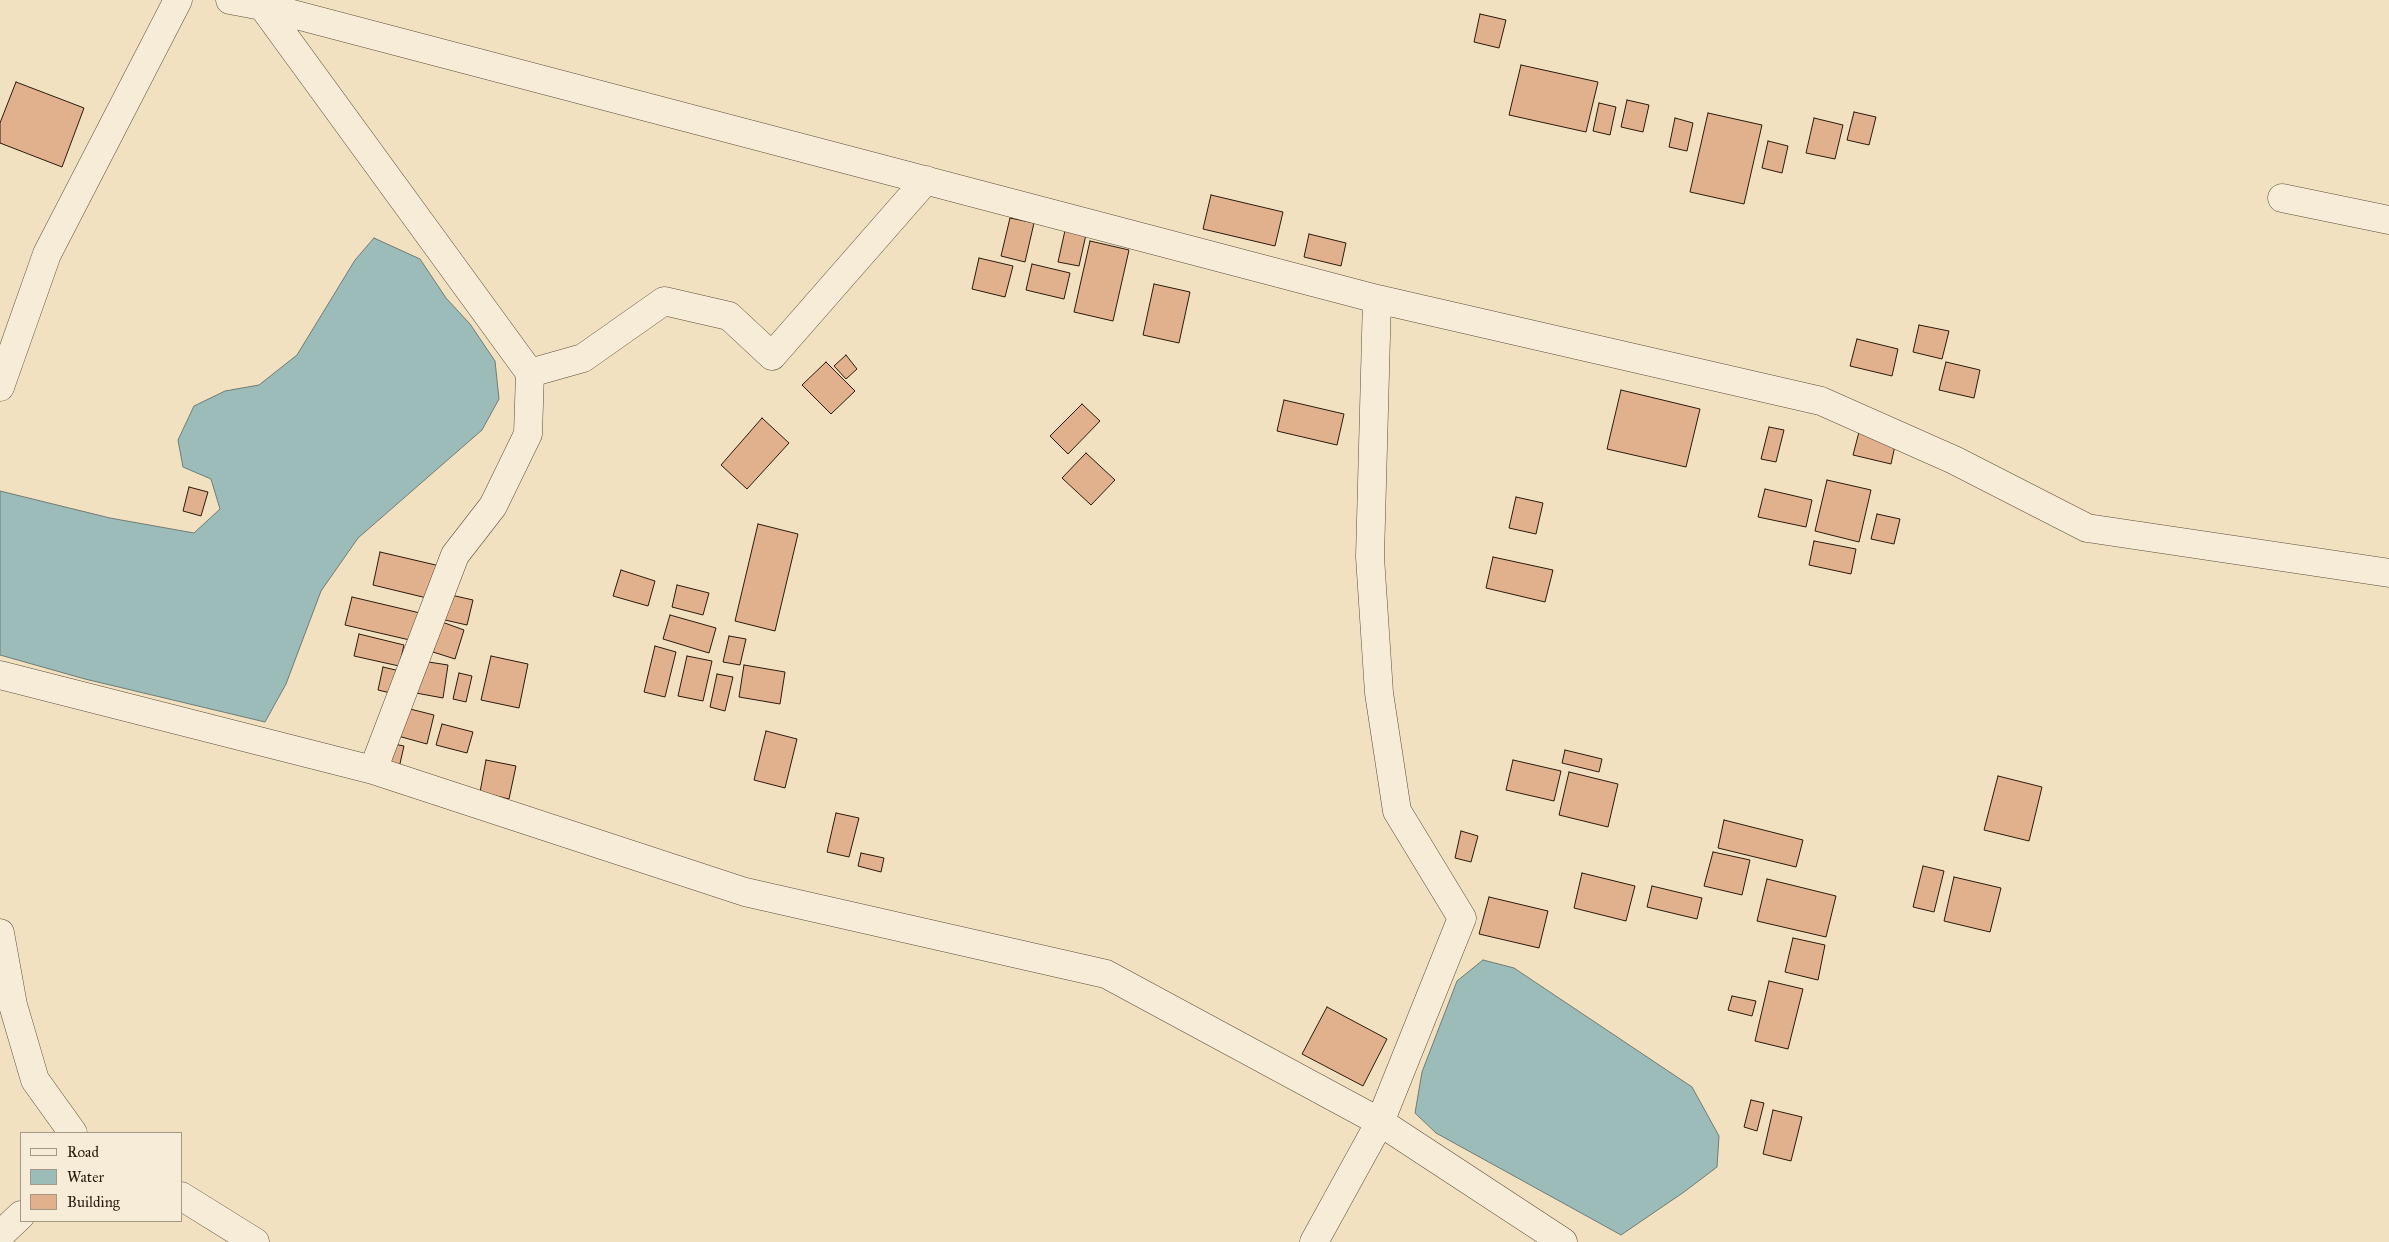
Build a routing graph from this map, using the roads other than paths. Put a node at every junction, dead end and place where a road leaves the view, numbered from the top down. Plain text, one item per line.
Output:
1 (178, 0) edge
2 (230, 0) edge
3 (260, 3) edge
4 (926, 180) junction
5 (2282, 198) dead end
6 (2389, 220) edge
7 (1377, 298) junction
8 (530, 373) junction
9 (0, 387) edge
10 (2389, 573) edge
11 (0, 675) edge
12 (373, 770) junction
13 (0, 933) edge
14 (1380, 1122) junction
15 (72, 1132) edge
16 (182, 1197) edge
17 (20, 1216) edge
18 (0, 1235) edge
19 (254, 1242) edge
20 (1314, 1242) edge
21 (1563, 1242) edge

1 - 9 street
2 - 3 street
3 - 4 street
3 - 8 street
4 - 7 street
4 - 8 street
5 - 6 street
7 - 10 street
7 - 14 street
8 - 12 street
11 - 12 street
12 - 14 street
13 - 15 street
14 - 20 street
14 - 21 street
16 - 19 street
17 - 18 street

